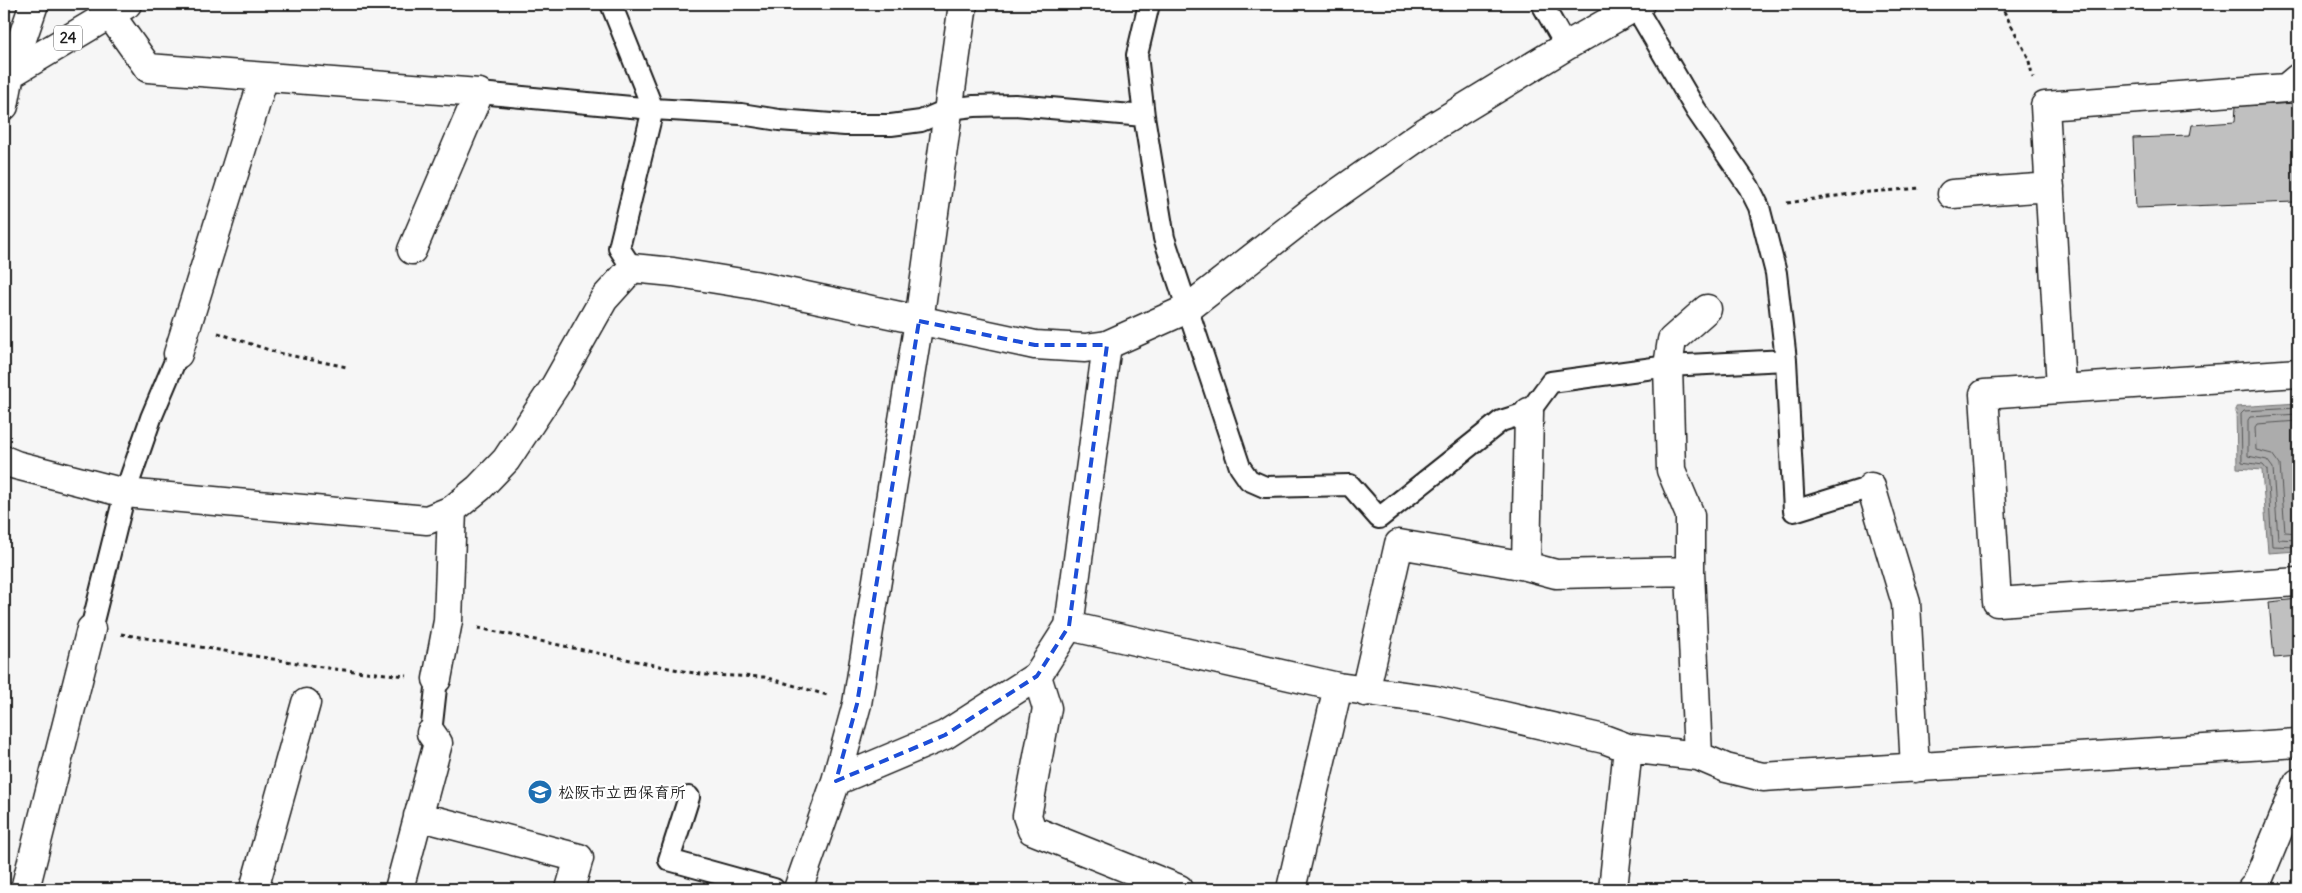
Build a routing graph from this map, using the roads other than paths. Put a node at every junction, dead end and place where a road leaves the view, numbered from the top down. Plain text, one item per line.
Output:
1 (34, 4) edge
2 (611, 4) edge
3 (964, 4) edge
4 (1149, 4) edge
5 (1542, 4) edge
6 (1638, 5) edge
7 (118, 9) edge
8 (1566, 46) junction
9 (10, 74) junction
10 (264, 77) junction
11 (2298, 78) edge
12 (479, 93) junction
13 (4, 106) edge
14 (653, 109) junction
15 (949, 109) junction
16 (1144, 116) junction
17 (2050, 187) junction
18 (1952, 194) road end
19 (412, 250) dead end
20 (632, 268) junction
21 (1707, 308) dead end
22 (1187, 309) junction
23 (919, 321) junction
24 (1107, 345) junction
25 (178, 354) joint
26 (1786, 360) junction
27 (1668, 366) junction
28 (2298, 373) edge
29 (2061, 388) junction
30 (1529, 412) junction
31 (4, 460) edge
32 (1871, 487) joint
33 (125, 493) junction
34 (452, 510) junction
35 (1526, 566) junction
36 (1690, 571) junction
37 (2298, 582) edge
38 (1069, 626) junction
39 (91, 629) joint
40 (1037, 676) junction
41 (437, 679) joint
42 (1338, 687) junction
43 (1365, 692) junction
44 (306, 703) dead end
45 (431, 732) joint
46 (2298, 743) edge
47 (1628, 748) junction
48 (1698, 756) junction
49 (1915, 768) junction
50 (836, 781) junction
51 (2298, 783) edge
52 (689, 797) dead end
53 (418, 816) junction
54 (25, 889) edge
55 (254, 889) edge
56 (399, 889) edge
57 (570, 889) edge
58 (774, 889) edge
59 (798, 889) edge
60 (1179, 889) edge
61 (1291, 889) edge
62 (1613, 889) edge
63 (2252, 889) edge

1 - 9 street
2 - 14 lane
3 - 15 street
4 - 16 lane
5 - 8 lane
6 - 8 street
6 - 26 lane
7 - 9 street, 24
7 - 10 street
8 - 22 street
9 - 13 street
10 - 12 street
10 - 25 street
11 - 17 street
12 - 14 lane
12 - 19 street
14 - 15 lane
14 - 20 lane
15 - 16 lane
15 - 23 street
16 - 22 lane
17 - 18 street
17 - 29 street
20 - 23 street
20 - 34 street
21 - 27 street
22 - 24 street
22 - 30 lane
23 - 24 street
23 - 50 street
24 - 38 street
25 - 33 lane
26 - 27 lane
26 - 32 lane
27 - 30 lane
27 - 36 street
28 - 29 street
29 - 37 street
30 - 35 street
31 - 33 street
32 - 49 street
33 - 34 street
33 - 39 lane
34 - 41 street
35 - 36 street
35 - 43 street
36 - 48 street
38 - 40 street
38 - 42 street
39 - 54 street
40 - 50 street
40 - 60 street
41 - 45 lane
42 - 43 street
42 - 61 street
43 - 47 street
44 - 55 street
45 - 53 street
46 - 49 street
47 - 48 street
47 - 62 street
48 - 49 street
50 - 59 street
51 - 63 street
52 - 58 lane
53 - 56 street
53 - 57 street

